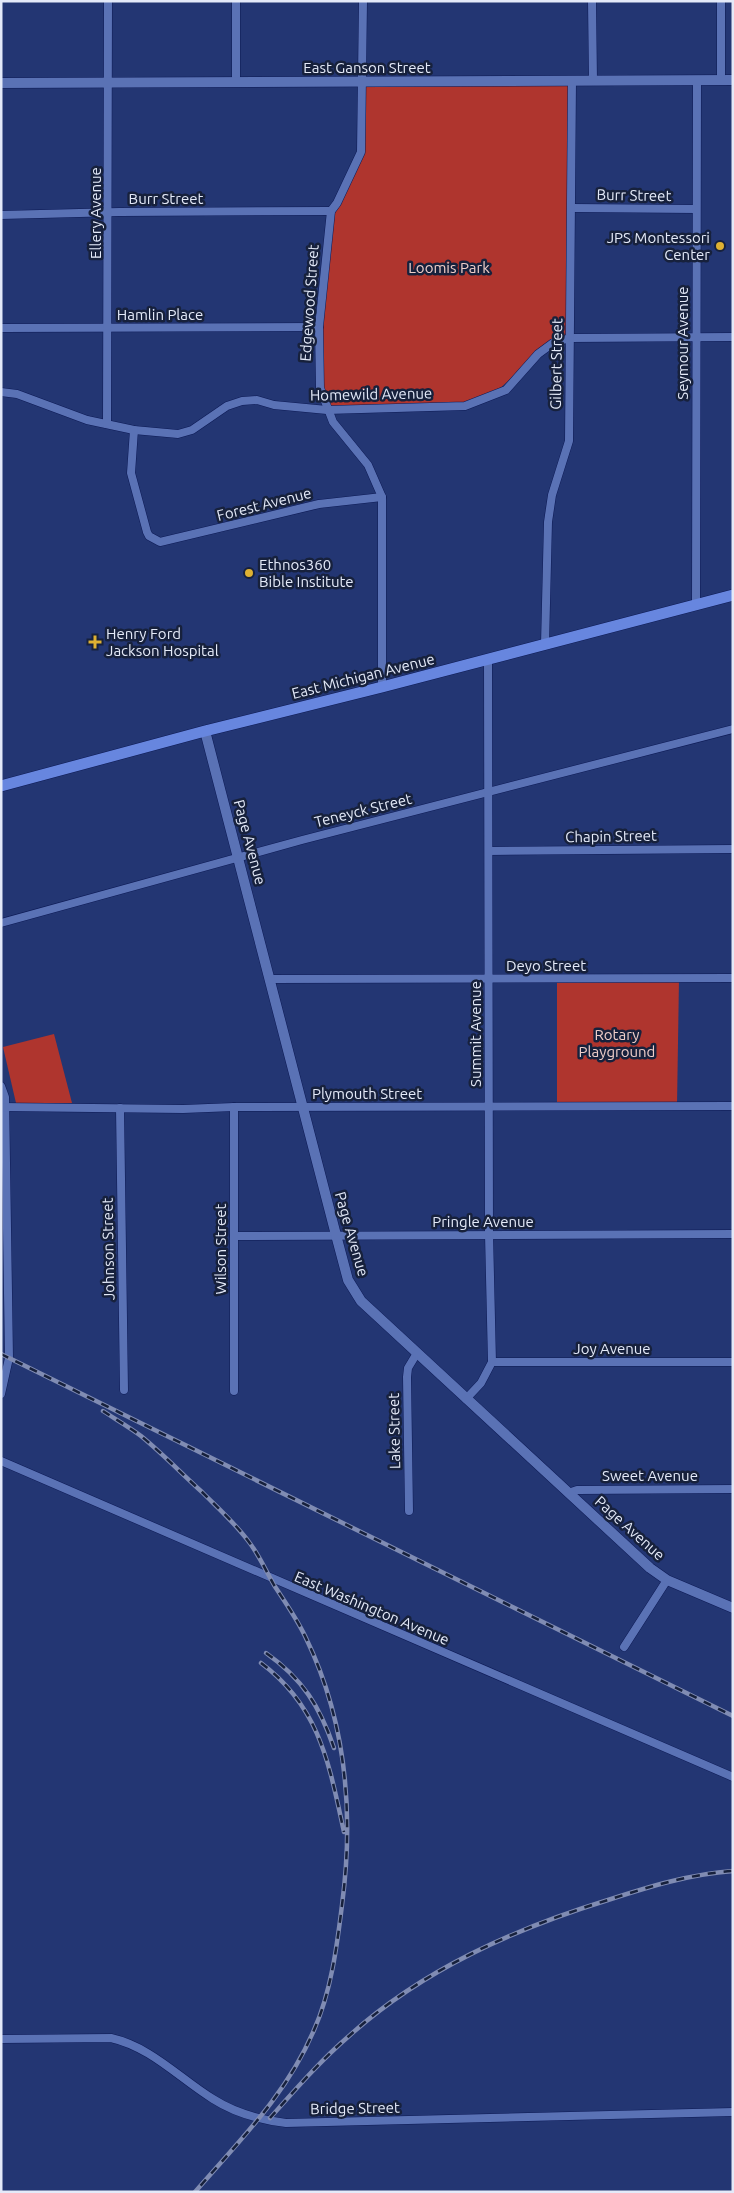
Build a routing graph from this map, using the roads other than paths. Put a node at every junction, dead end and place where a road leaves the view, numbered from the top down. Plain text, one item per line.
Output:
1 (108, 1) edge
2 (236, 1) edge
3 (363, 1) edge
4 (592, 1) edge
5 (721, 1) edge
6 (721, 80) junction
7 (733, 80) edge
8 (572, 81) junction
9 (593, 81) junction
10 (697, 81) junction
11 (236, 82) junction
12 (363, 82) junction
13 (1, 83) edge
14 (108, 83) junction
15 (572, 208) junction
16 (696, 209) junction
17 (331, 211) junction
18 (108, 212) junction
19 (1, 215) edge
20 (319, 327) junction
21 (1, 328) edge
22 (108, 328) junction
23 (696, 337) junction
24 (733, 337) edge
25 (570, 338) junction
26 (1, 392) edge
27 (327, 410) junction
28 (107, 424) junction
29 (134, 430) junction
30 (382, 498) junction
31 (733, 595) edge
32 (696, 605) junction
33 (545, 644) junction
34 (488, 659) junction
35 (382, 687) junction
36 (733, 729) edge
37 (205, 731) junction
38 (1, 786) edge
39 (489, 792) junction
40 (733, 849) edge
41 (490, 851) junction
42 (238, 859) junction
43 (1, 923) edge
44 (733, 978) edge
45 (269, 979) junction
46 (488, 979) junction
47 (1, 1086) edge
48 (733, 1106) edge
49 (3, 1107) edge
50 (234, 1107) junction
51 (303, 1107) junction
52 (489, 1107) junction
53 (120, 1108) junction
54 (489, 1234) junction
55 (733, 1234) edge
56 (336, 1235) junction
57 (234, 1236) junction
58 (417, 1353) junction
59 (492, 1362) junction
60 (733, 1362) edge
61 (124, 1390) dead end
62 (234, 1391) dead end
63 (1, 1394) edge
64 (466, 1400) junction
65 (1, 1461) edge
66 (733, 1489) edge
67 (568, 1493) junction
68 (409, 1511) dead end
69 (667, 1580) junction
70 (733, 1608) edge
71 (624, 1647) dead end
72 (733, 1777) edge
73 (1, 2039) edge
74 (733, 2112) edge

1 - 14 street, Ellery Avenue
2 - 11 street
3 - 12 street, Edgewood Street
4 - 9 street
5 - 6 street
6 - 7 street, East Ganson Street
6 - 10 street, East Ganson Street
8 - 9 street, East Ganson Street
8 - 12 street, East Ganson Street
8 - 15 street, Gilbert Street
9 - 10 street, East Ganson Street
10 - 16 street, Seymour Avenue
11 - 12 street, East Ganson Street
11 - 14 street, East Ganson Street
12 - 17 street, Edgewood Street
13 - 14 street, East Ganson Street
14 - 18 street, Ellery Avenue
15 - 16 street, Burr Street
15 - 25 street, Gilbert Street
16 - 23 street, Seymour Avenue
17 - 18 street, Burr Street
17 - 20 street, Edgewood Street
18 - 19 street, Burr Street
18 - 22 street, Ellery Avenue
20 - 22 street, Hamlin Place
20 - 27 street, Edgewood Street
21 - 22 street, Hamlin Place
22 - 28 street, Ellery Avenue
23 - 24 street, Homewild Avenue
23 - 25 street, Homewild Avenue
23 - 32 street, Seymour Avenue
25 - 27 street, Homewild Avenue
25 - 33 street, Gilbert Street
26 - 28 street, Homewild Avenue
27 - 29 street, Homewild Avenue
27 - 30 street, Edgewood Street
28 - 29 street, Homewild Avenue
29 - 30 street, Forest Avenue
30 - 35 street, Edgewood Street
31 - 32 main road, East Michigan Avenue
32 - 33 main road, East Michigan Avenue
33 - 34 main road, East Michigan Avenue
34 - 35 main road, East Michigan Avenue
34 - 39 street, Summit Avenue
35 - 37 main road, East Michigan Avenue
36 - 39 street, Teneyck Street
37 - 38 main road, East Michigan Avenue
37 - 42 street, Page Avenue
39 - 41 street, Summit Avenue
39 - 42 street, Teneyck Street
40 - 41 street, Chapin Street
41 - 46 street, Summit Avenue
42 - 43 street, Teneyck Street
42 - 45 street, Page Avenue
44 - 46 street, Deyo Street
45 - 46 street, Deyo Street
45 - 51 street, Page Avenue
46 - 52 street, Summit Avenue
47 - 49 street
48 - 52 street, Plymouth Street
49 - 53 street, Plymouth Street
49 - 63 street
50 - 51 street, Plymouth Street
50 - 53 street, Plymouth Street
50 - 57 street, Wilson Street
51 - 52 street, Plymouth Street
51 - 56 street, Page Avenue
52 - 54 street, Summit Avenue
53 - 61 street, Johnson Street
54 - 55 street, Pringle Avenue
54 - 56 street, Pringle Avenue
54 - 59 street, Summit Avenue
56 - 57 street, Pringle Avenue
56 - 58 street, Page Avenue
57 - 62 street, Wilson Street
58 - 64 street, Page Avenue
58 - 68 street, Lake Street
59 - 60 street, Joy Avenue
59 - 64 street, Summit Avenue
64 - 67 street, Page Avenue
65 - 72 street, East Washington Avenue
66 - 67 street, Sweet Avenue
67 - 69 street, Page Avenue
69 - 70 street, Page Avenue
69 - 71 street
73 - 74 street, Bridge Street

